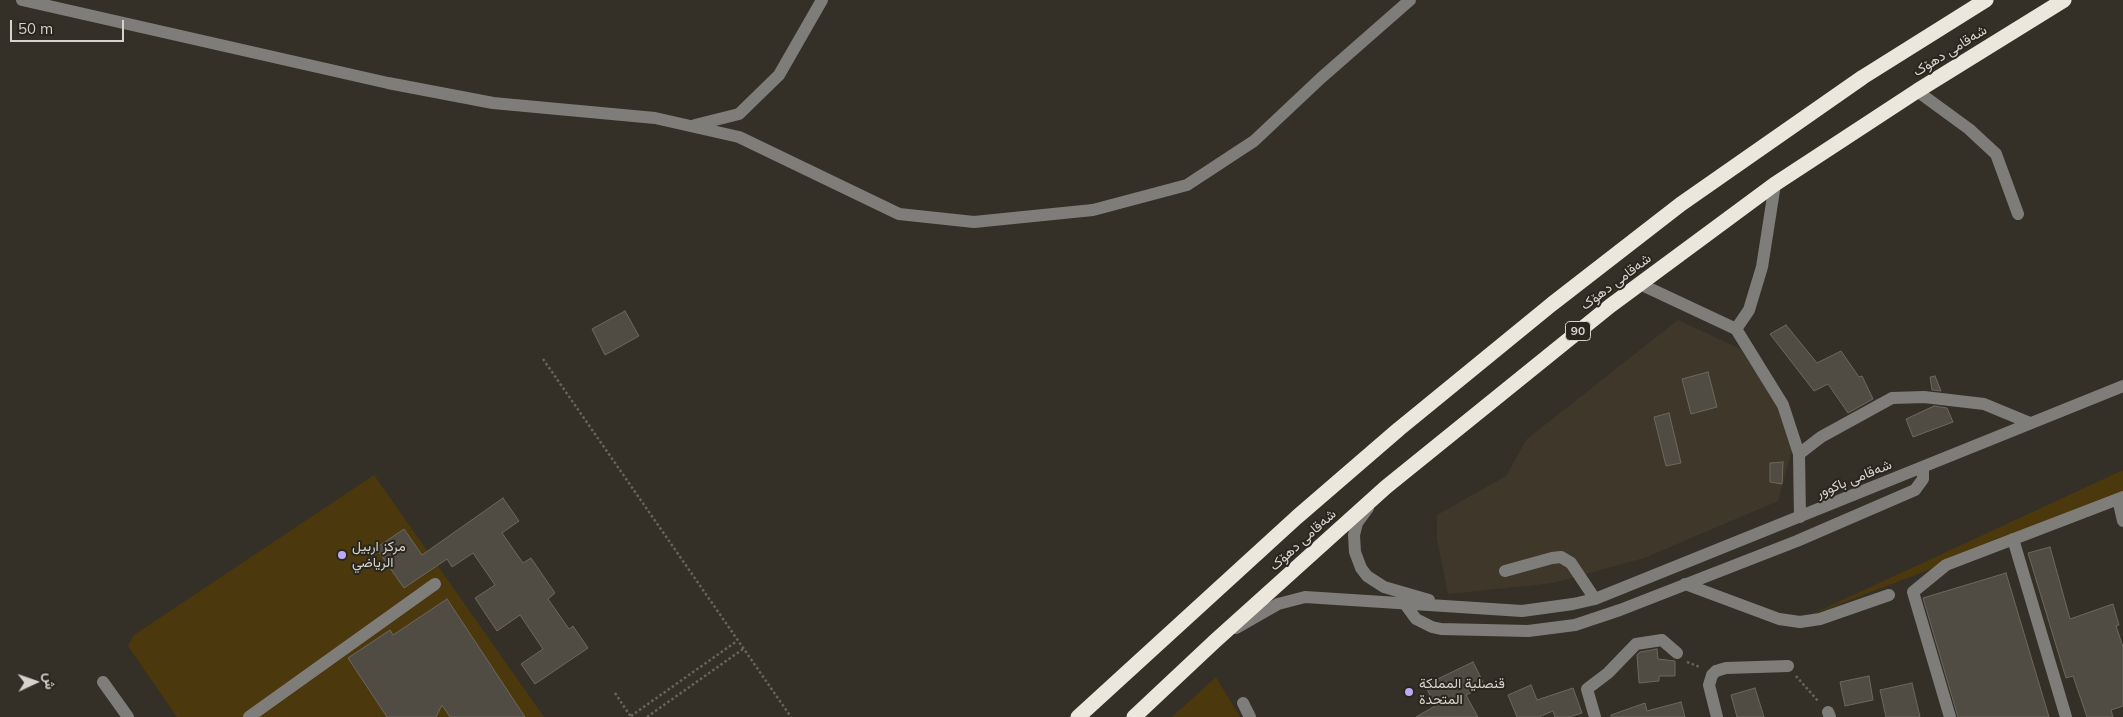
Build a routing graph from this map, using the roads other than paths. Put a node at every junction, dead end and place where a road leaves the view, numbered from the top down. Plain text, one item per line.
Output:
1 (22, 0) edge
2 (822, 0) edge
3 (1410, 0) edge
4 (1986, 0) edge
5 (2064, 0) edge
6 (1917, 91) junction
7 (691, 126) junction
8 (1775, 184) junction
9 (2018, 214) dead end
10 (1640, 284) junction
11 (1736, 329) junction
12 (2123, 386) edge
13 (2030, 423) junction
14 (1799, 454) junction
15 (1923, 467) junction
16 (1386, 487) junction
17 (2120, 498) edge
18 (1800, 517) junction
19 (2123, 521) edge
20 (2013, 539) junction
21 (1505, 571) dead end
22 (435, 584) dead end
23 (1684, 584) junction
24 (1889, 595) dead end
25 (1595, 599) junction
26 (1405, 604) junction
27 (1456, 608) junction
28 (1216, 641) junction
29 (1677, 653) road end
30 (1788, 666) road end
31 (103, 682) dead end
32 (1243, 703) dead end
33 (128, 717) edge
34 (250, 717) edge
35 (1078, 717) edge
36 (1134, 717) edge
37 (1250, 717) edge
38 (1595, 717) edge
39 (1718, 717) edge
40 (1950, 717) edge
41 (2066, 717) edge

1 - 7 street
2 - 7 street
3 - 7 street
4 - 35 highway, شەقامی دهۆک
5 - 6 highway, شەقامی دهۆک / 90
6 - 8 highway, شەقامی دهۆک / 90
6 - 9 street
8 - 10 highway, شەقامی دهۆک / 90
8 - 11 street
10 - 11 street
10 - 16 highway, شەقامی دهۆک / 90
11 - 14 street
12 - 13 street, شەقامی باکوور
13 - 14 street
13 - 15 street, شەقامی باکوور
14 - 18 street
15 - 18 street, شەقامی باکوور
15 - 23 street
16 - 27 street
16 - 28 highway, شەقامی دهۆک / 90
17 - 19 street
17 - 20 street
18 - 25 street, شەقامی باکوور
20 - 40 street
20 - 41 street
21 - 25 street
22 - 34 street
23 - 24 street
23 - 26 street
25 - 27 street, شەقامی باکوور
26 - 27 street
26 - 28 street
28 - 36 highway, شەقامی دهۆک / 90
29 - 38 street
30 - 39 street
31 - 33 street
32 - 37 street

